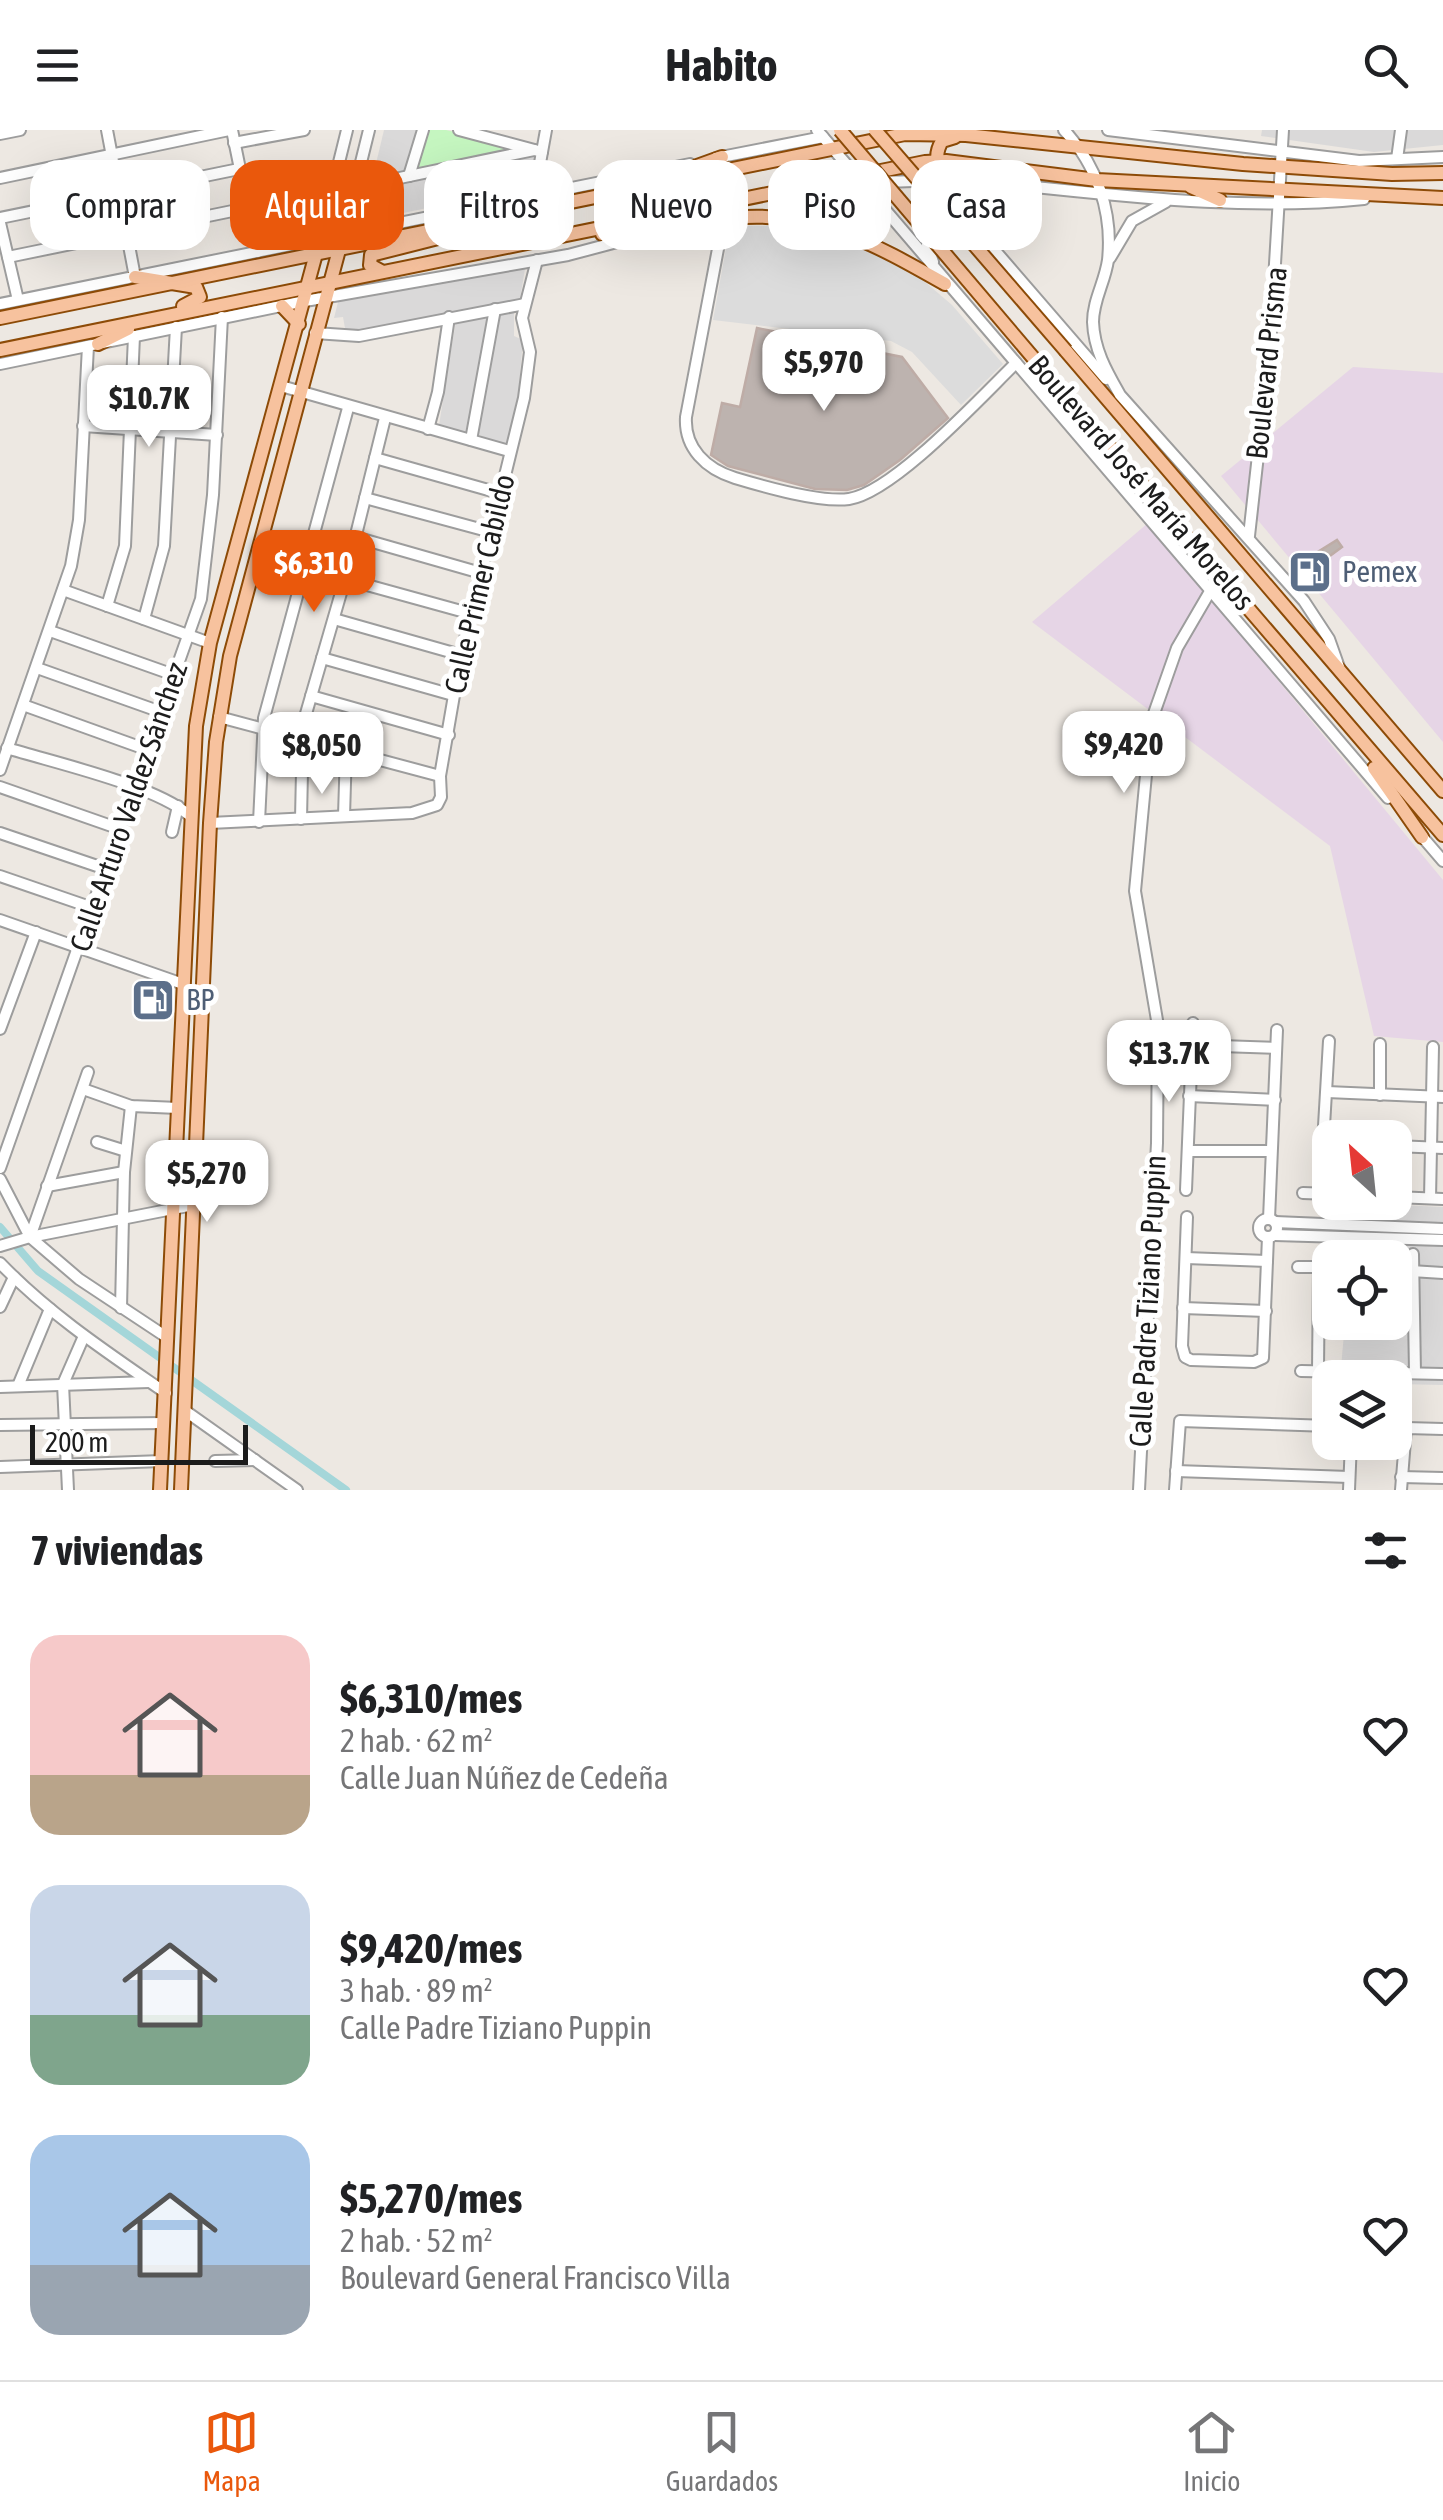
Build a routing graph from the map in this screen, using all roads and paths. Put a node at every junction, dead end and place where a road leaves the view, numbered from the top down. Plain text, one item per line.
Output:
1 (20, 130) edge
2 (107, 130) edge
3 (230, 130) edge
4 (304, 130) edge
5 (348, 130) edge
6 (368, 130) edge
7 (423, 130) edge
8 (458, 130) edge
9 (546, 130) edge
10 (791, 130) edge
11 (840, 130) edge
12 (875, 130) edge
13 (1064, 130) edge
14 (1108, 130) edge
15 (1283, 130) edge
16 (1400, 130) edge
17 (820, 133) edge
18 (0, 134) edge
19 (1027, 142) junction
20 (234, 143) junction
21 (765, 148) junction
22 (1079, 148) junction
23 (834, 149) junction
24 (1280, 149) junction
25 (538, 151) junction
26 (112, 154) junction
27 (722, 157) junction
28 (1443, 157) edge
29 (1397, 159) junction
30 (113, 160) edge
31 (237, 160) edge
32 (340, 160) edge
33 (361, 160) edge
34 (537, 160) edge
35 (714, 160) edge
36 (843, 160) edge
37 (937, 160) edge
38 (1359, 161) junction
39 (1279, 166) junction
40 (748, 167) edge
41 (1042, 173) edge
42 (1443, 173) edge
43 (1392, 174) junction
44 (409, 176) junction
45 (404, 177) edge
46 (0, 178) edge
47 (1098, 180) junction
48 (1184, 184) junction
49 (574, 188) edge
50 (1042, 188) edge
51 (1102, 194) junction
52 (1280, 196) junction
53 (1443, 198) edge
54 (1176, 200) junction
55 (1220, 200) junction
56 (30, 214) edge
57 (891, 218) edge
58 (748, 219) edge
59 (0, 220) edge
60 (594, 230) edge
61 (584, 233) junction
62 (594, 233) edge
63 (424, 242) edge
64 (594, 246) edge
65 (45, 250) edge
66 (131, 250) edge
67 (267, 250) edge
68 (317, 250) edge
69 (324, 250) edge
70 (339, 250) edge
71 (717, 250) edge
72 (257, 252) joint
73 (316, 254) junction
74 (8, 257) junction
75 (537, 260) junction
76 (1108, 264) junction
77 (381, 272) junction
78 (135, 277) junction
79 (178, 283) junction
80 (329, 283) junction
81 (945, 284) junction
82 (0, 288) edge
83 (306, 294) junction
84 (324, 298) junction
85 (18, 300) junction
86 (1, 304) edge
87 (525, 304) junction
88 (282, 306) junction
89 (495, 309) junction
90 (449, 317) junction
91 (0, 318) edge
92 (222, 318) junction
93 (143, 322) junction
94 (176, 327) junction
95 (298, 327) junction
96 (316, 332) junction
97 (134, 336) junction
98 (93, 345) junction
99 (0, 350) edge
100 (1016, 363) junction
101 (0, 364) edge
102 (281, 386) junction
103 (300, 394) junction
104 (1120, 395) junction
105 (348, 408) junction
106 (385, 418) junction
107 (83, 426) junction
108 (428, 428) junction
109 (131, 430) junction
110 (171, 432) junction
111 (217, 435) junction
112 (471, 440) junction
113 (509, 452) junction
114 (375, 458) junction
115 (279, 470) junction
116 (499, 492) junction
117 (365, 498) junction
118 (491, 532) junction
119 (1249, 536) junction
120 (356, 537) junction
121 (258, 555) junction
122 (304, 568) junction
123 (481, 573) junction
124 (345, 579) junction
125 (1212, 588) junction
126 (64, 590) junction
127 (107, 606) junction
128 (472, 614) junction
129 (144, 619) junction
130 (334, 620) junction
131 (50, 631) junction
132 (188, 634) junction
133 (210, 644) junction
134 (460, 655) junction
135 (322, 658) junction
136 (37, 668) junction
137 (1340, 670) junction
138 (174, 675) junction
139 (453, 695) junction
140 (312, 696) junction
141 (1327, 700) junction
142 (22, 705) junction
143 (161, 712) junction
144 (219, 717) junction
145 (262, 729) junction
146 (449, 735) junction
147 (301, 738) junction
148 (8, 748) junction
149 (148, 750) junction
150 (346, 750) junction
151 (0, 770) edge
152 (440, 776) junction
153 (0, 788) edge
154 (134, 788) junction
155 (1443, 791) edge
156 (184, 810) junction
157 (344, 816) junction
158 (301, 819) junction
159 (210, 822) junction
160 (259, 822) junction
161 (120, 829) junction
162 (172, 832) dead end
163 (0, 833) edge
164 (1443, 835) edge
165 (1422, 837) junction
166 (1443, 861) edge
167 (106, 869) junction
168 (0, 876) edge
169 (93, 908) junction
170 (0, 920) edge
171 (36, 932) junction
172 (80, 948) junction
173 (183, 984) junction
174 (1193, 1023) dead end
175 (0, 1029) edge
176 (1277, 1030) dead end
177 (1329, 1040) dead end
178 (1380, 1044) dead end
179 (1191, 1045) junction
180 (1433, 1047) dead end
181 (1276, 1048) junction
182 (88, 1072) dead end
183 (82, 1089) junction
184 (1326, 1092) junction
185 (1380, 1094) junction
186 (1189, 1096) junction
187 (1438, 1097) edge
188 (1274, 1100) junction
189 (131, 1106) junction
190 (178, 1108) junction
191 (1326, 1120) edge
192 (177, 1138) junction
193 (97, 1142) dead end
194 (1412, 1146) edge
195 (1438, 1147) edge
196 (126, 1151) junction
197 (1188, 1152) junction
198 (1272, 1152) junction
199 (0, 1168) edge
200 (124, 1172) junction
201 (0, 1179) edge
202 (47, 1186) junction
203 (1186, 1190) dead end
204 (1302, 1194) dead end
205 (1312, 1194) edge
206 (1412, 1197) edge
207 (1430, 1198) junction
208 (1443, 1199) edge
209 (194, 1206) junction
210 (173, 1209) junction
211 (1187, 1217) dead end
212 (124, 1220) junction
213 (1272, 1220) junction
214 (1305, 1229) junction
215 (1443, 1229) edge
216 (1416, 1233) junction
217 (1271, 1236) junction
218 (25, 1238) junction
219 (1443, 1240) edge
220 (3, 1245) edge
221 (1413, 1254) dead end
222 (1186, 1258) junction
223 (1267, 1261) junction
224 (0, 1263) edge
225 (1298, 1266) dead end
226 (1312, 1267) edge
227 (1413, 1271) junction
228 (1443, 1273) edge
229 (14, 1277) junction
230 (188, 1290) junction
231 (0, 1308) edge
232 (50, 1308) junction
233 (121, 1308) junction
234 (1183, 1308) junction
235 (1266, 1312) junction
236 (1414, 1322) joint
237 (84, 1336) junction
238 (168, 1338) junction
239 (1300, 1371) dead end
240 (1312, 1371) edge
241 (1412, 1373) edge
242 (1415, 1373) junction
243 (1443, 1374) edge
244 (150, 1382) junction
245 (63, 1384) junction
246 (18, 1386) junction
247 (0, 1387) edge
248 (166, 1393) junction
249 (184, 1410) junction
250 (164, 1422) junction
251 (66, 1423) junction
252 (0, 1425) edge
253 (1312, 1425) edge
254 (1443, 1429) edge
255 (256, 1460) junction
256 (1350, 1460) edge
257 (162, 1461) junction
258 (216, 1461) dead end
259 (68, 1464) junction
260 (0, 1467) edge
261 (1176, 1471) junction
262 (1402, 1476) junction
263 (1349, 1477) junction
264 (1443, 1478) edge
265 (68, 1490) edge
266 (160, 1490) edge
267 (181, 1490) edge
268 (298, 1490) edge
269 (1139, 1490) edge
270 (1175, 1490) edge
271 (1349, 1490) edge
272 (1401, 1490) edge

1 - 18 street
2 - 26 street
3 - 20 street
3 - 26 street
4 - 20 street
5 - 32 street
6 - 33 street
7 - 44 street
8 - 25 street
9 - 25 street
10 - 21 street
11 - 141 main road, Boulevard José María Morelos, bridge
12 - 137 main road, Boulevard José María Morelos, bridge
13 - 22 street
14 - 24 street
15 - 24 street, Boulevard Prisma
16 - 29 street
17 - 21 street
17 - 23 street
19 - 22 main road
19 - 23 main road
19 - 37 main road
20 - 31 street
21 - 27 street
22 - 39 main road
22 - 47 street
23 - 36 street
23 - 40 main road
24 - 38 street
24 - 39 street, Boulevard Prisma
25 - 34 street
25 - 44 street
26 - 30 street
26 - 46 street
27 - 35 main road
27 - 49 street
28 - 29 street
29 - 38 street
38 - 43 street
39 - 43 main road
39 - 52 street, Boulevard Prisma
41 - 47 main road
42 - 43 main road
44 - 45 street
47 - 48 main road
47 - 51 street
48 - 52 main road
48 - 55 main road
50 - 51 street
51 - 54 street
51 - 76 street
52 - 53 main road
52 - 55 street
52 - 119 street, Boulevard Prisma
54 - 55 street
54 - 76 street
56 - 59 street
57 - 81 street
58 - 81 main road
59 - 74 street
60 - 61 main road
61 - 62 main road
61 - 77 main road
63 - 77 main road
64 - 75 street
65 - 74 street
66 - 78 street
67 - 72 street
68 - 73 main road
69 - 73 main road
70 - 80 main road
71 - 100 street
72 - 78 street
73 - 79 main road
73 - 83 main road
74 - 85 street
75 - 84 street
75 - 87 street, Calle Primer Cabildo
76 - 104 street
77 - 80 main road
78 - 79 main road
78 - 85 street
79 - 91 main road
79 - 93 main road
80 - 83 main road
80 - 84 main road
81 - 100 street
81 - 104 street
82 - 86 street
83 - 84 street
83 - 88 street
83 - 93 main road
83 - 95 main road
84 - 96 main road
85 - 86 street
87 - 89 street
87 - 113 street, Calle Primer Cabildo
88 - 92 street
88 - 95 main road
89 - 90 street
89 - 112 street
90 - 96 street
90 - 108 street
92 - 94 street
92 - 111 street, Calle Arturo Valdez Sánchez
93 - 98 main road
93 - 99 main road
94 - 97 street
94 - 110 street
95 - 102 main road
95 - 103 main road
96 - 103 main road
97 - 98 street
97 - 109 street
98 - 101 street
98 - 107 street
100 - 125 street
102 - 103 street
102 - 115 main road
102 - 133 main road
103 - 105 street
103 - 115 main road
104 - 119 street
105 - 106 street
105 - 122 street
106 - 108 street
106 - 114 street
107 - 109 street
107 - 126 street
108 - 112 street
109 - 110 street
109 - 127 street
110 - 111 street
110 - 129 street
111 - 132 street, Calle Arturo Valdez Sánchez
112 - 113 street
113 - 116 street, Calle Primer Cabildo
114 - 116 street
114 - 117 street
115 - 121 main road
116 - 118 street, Calle Primer Cabildo
117 - 118 street
117 - 120 street
118 - 123 street, Calle Primer Cabildo
119 - 137 street
120 - 123 street
120 - 124 street
121 - 122 street
121 - 144 main road
122 - 124 street
122 - 145 street
123 - 128 street, Calle Primer Cabildo
124 - 128 street
124 - 130 street
125 - 165 street
125 - 269 street, Calle Padre Tiziano Puppin
126 - 127 street
126 - 131 street
127 - 129 street
128 - 134 street, Calle Primer Cabildo
129 - 132 street
130 - 134 street
130 - 135 street
131 - 136 street
131 - 138 street
132 - 133 street
132 - 138 street, Calle Arturo Valdez Sánchez
133 - 156 main road
134 - 139 street, Calle Primer Cabildo
135 - 139 street
135 - 140 street
136 - 142 street
136 - 143 street
137 - 155 main road, Boulevard José María Morelos
138 - 143 street, Calle Arturo Valdez Sánchez
139 - 146 street, Calle Primer Cabildo
140 - 146 street
140 - 147 street
141 - 164 main road, Boulevard José María Morelos
141 - 165 main road
142 - 148 street
142 - 149 street
143 - 149 street, Calle Arturo Valdez Sánchez
144 - 145 street
144 - 159 main road
145 - 147 street
145 - 160 street
146 - 152 street, Calle Primer Cabildo
147 - 150 street
147 - 158 street
148 - 151 street
148 - 154 street
149 - 154 street, Calle Arturo Valdez Sánchez
150 - 152 street
150 - 157 street
152 - 157 street, Calle Primer Cabildo
153 - 161 street
154 - 156 street
154 - 161 street, Calle Arturo Valdez Sánchez
156 - 162 street
156 - 173 main road
157 - 158 street
158 - 160 street
159 - 160 street
159 - 209 main road
161 - 167 street, Calle Arturo Valdez Sánchez
163 - 167 street
165 - 166 street
167 - 169 street, Calle Arturo Valdez Sánchez
168 - 169 street
169 - 172 street, Calle Arturo Valdez Sánchez
170 - 171 street
171 - 172 street
171 - 175 street
172 - 173 street
172 - 199 street, Calle Arturo Valdez Sánchez
173 - 190 main road
174 - 179 street
176 - 181 street
177 - 184 street
178 - 185 street
179 - 181 street
179 - 186 street
180 - 187 street
181 - 188 street
182 - 183 street
183 - 189 street
183 - 202 street
184 - 185 street
184 - 191 street
185 - 187 street
186 - 188 street
186 - 197 street
187 - 195 street
188 - 198 street
189 - 190 street
189 - 196 street
190 - 192 main road
192 - 209 main road
192 - 210 main road
193 - 196 street
194 - 195 street
195 - 207 street
196 - 200 street
197 - 198 street
197 - 203 street
198 - 213 street
200 - 202 street
200 - 212 street
201 - 218 street
202 - 218 street
204 - 205 street
206 - 207 street
207 - 208 street
209 - 210 street
209 - 230 main road
210 - 212 street
210 - 230 main road
210 - 238 main road
211 - 222 street
212 - 218 street
212 - 233 street
213 - 214 street
213 - 217 street
214 - 216 street
214 - 217 street
215 - 216 street
216 - 219 street
217 - 223 street
218 - 220 street
218 - 233 street
221 - 227 street
222 - 223 street
222 - 234 street
223 - 235 street
224 - 229 street
225 - 226 street
227 - 228 street
227 - 236 street
229 - 231 street
229 - 232 street
230 - 249 main road
232 - 237 street
232 - 246 street
233 - 238 street
234 - 235 street
234 - 235 street
236 - 242 street
237 - 244 street
237 - 245 street
238 - 248 main road
239 - 240 street
241 - 242 street
242 - 243 street
244 - 245 street
244 - 248 street
245 - 246 street
245 - 251 street
246 - 247 street
248 - 250 main road
249 - 255 street
249 - 267 main road
250 - 251 street
250 - 257 main road
251 - 252 street
251 - 259 street
253 - 261 street
254 - 262 street
255 - 258 street
255 - 268 street
256 - 263 street
257 - 259 street
257 - 266 main road
259 - 260 street
259 - 265 street
261 - 263 street
261 - 270 street
262 - 264 street
262 - 272 street
263 - 271 street

